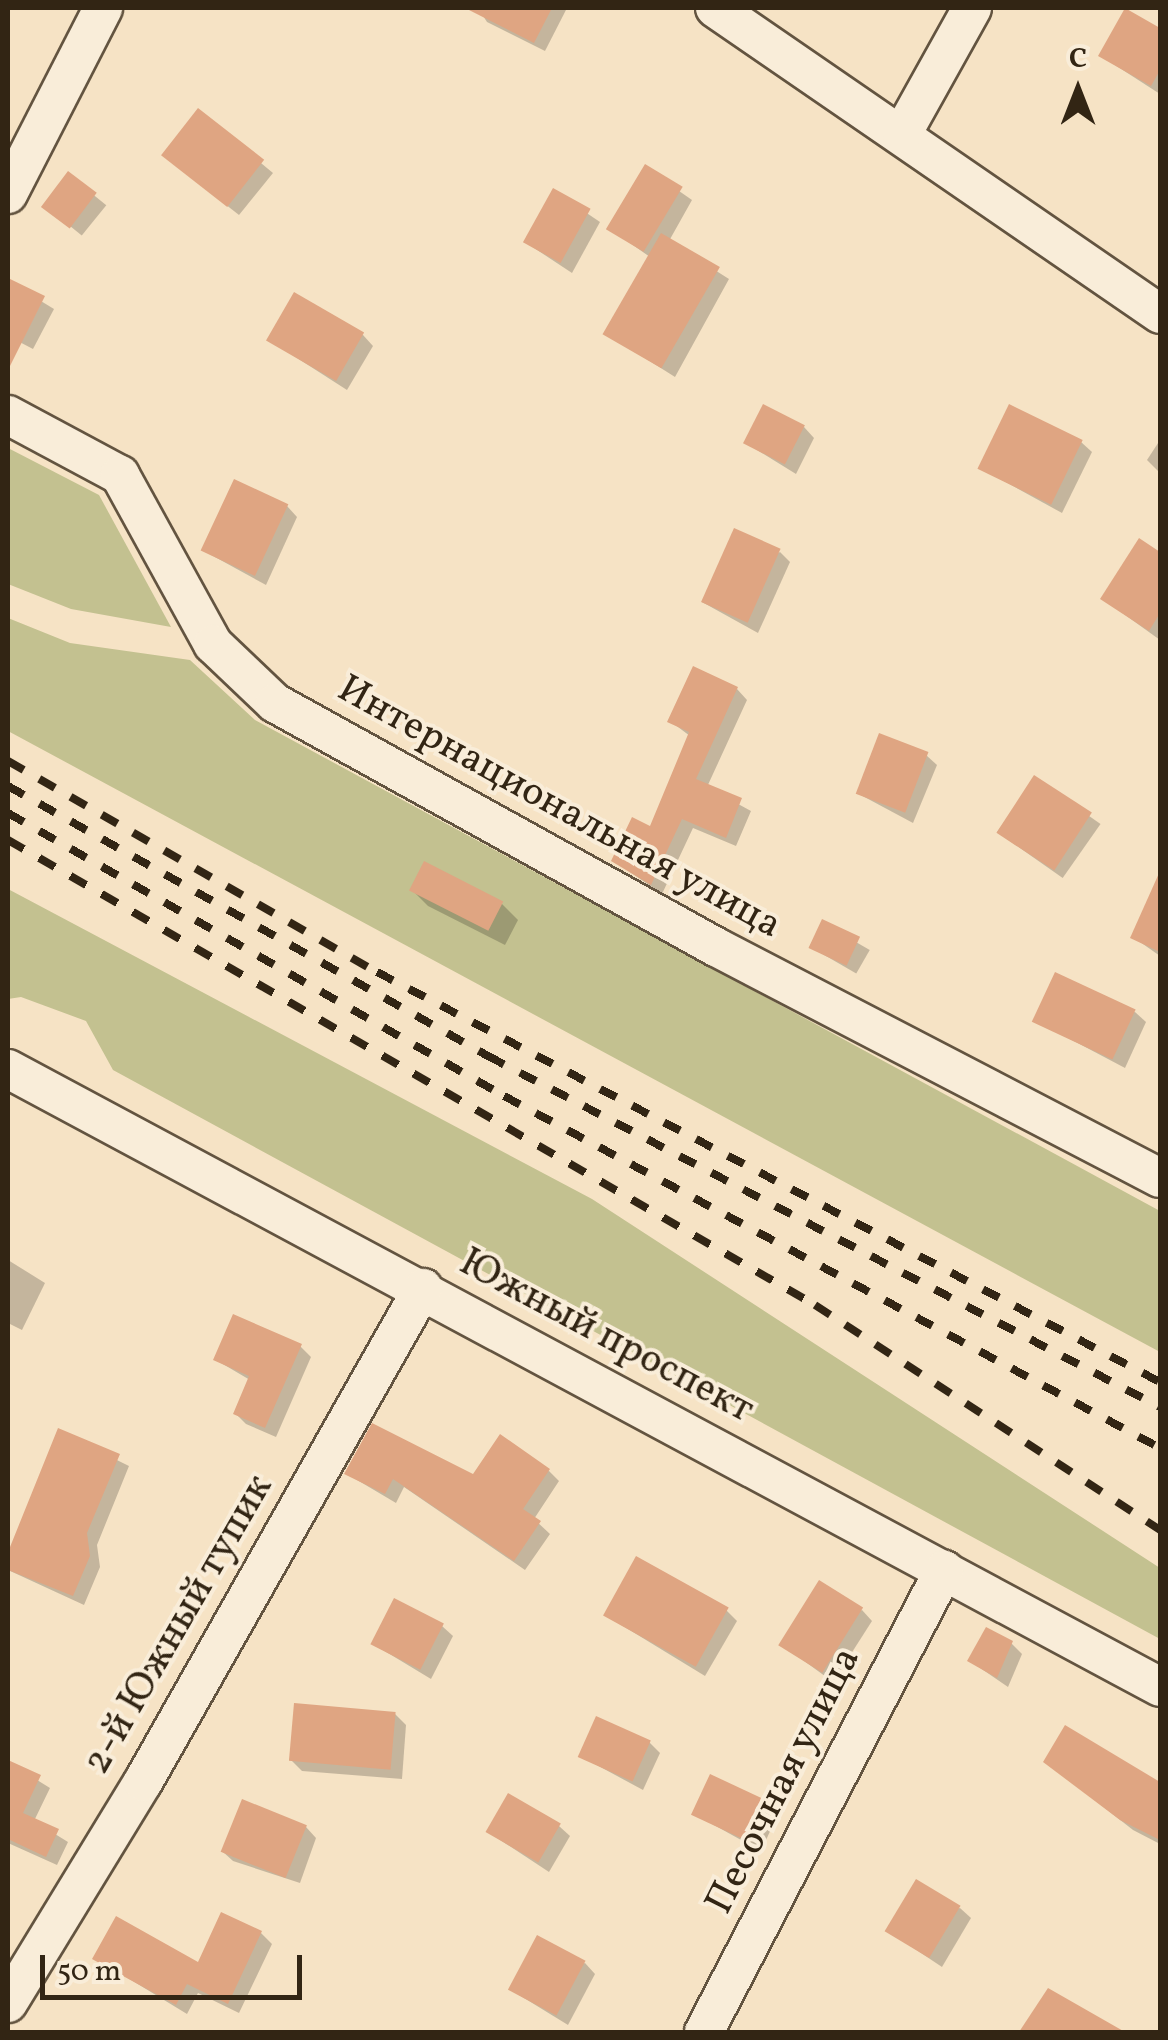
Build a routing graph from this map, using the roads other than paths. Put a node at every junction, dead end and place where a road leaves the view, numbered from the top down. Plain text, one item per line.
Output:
1 (103, 8) edge
2 (716, 8) edge
3 (972, 8) edge
4 (902, 134) junction
5 (8, 194) edge
6 (1160, 314) edge
7 (8, 414) edge
8 (8, 1069) edge
9 (1160, 1177) edge
10 (423, 1288) junction
11 (944, 1570) junction
12 (1160, 1687) edge
13 (8, 2004) edge
14 (704, 2032) edge

1 - 5 street
2 - 4 street
3 - 4 street
4 - 6 street
7 - 9 street, Интернациональная улица
8 - 10 street, Южный проспект
10 - 11 street, Южный проспект
10 - 13 street, 2-й Южный тупик
11 - 12 street, Южный проспект
11 - 14 street, Песочная улица

